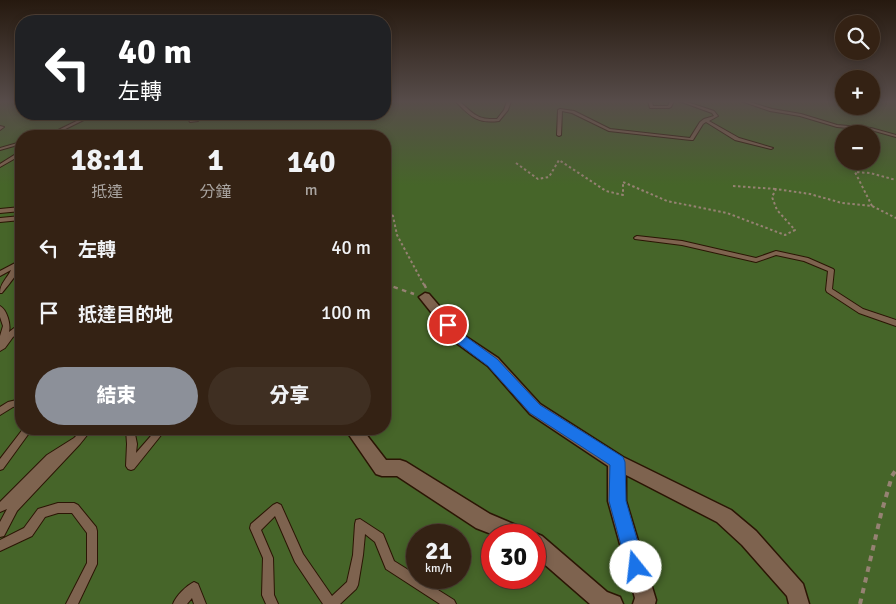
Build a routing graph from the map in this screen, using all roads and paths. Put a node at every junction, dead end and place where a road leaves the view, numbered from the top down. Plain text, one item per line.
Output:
1 (560, 129) edge
2 (607, 129) edge
3 (696, 129) edge
4 (720, 129) edge
5 (872, 129) edge
6 (560, 134) dead end
7 (896, 136) edge
8 (15, 145) edge
9 (771, 148) dead end
10 (0, 149) edge
11 (15, 158) edge
12 (516, 163) dead end
13 (0, 168) edge
14 (896, 180) edge
15 (733, 186) dead end
16 (776, 188) junction
17 (872, 206) junction
18 (15, 210) edge
19 (0, 211) edge
20 (391, 214) edge
21 (896, 218) edge
22 (15, 219) edge
23 (0, 220) edge
24 (638, 238) dead end
25 (15, 266) edge
26 (15, 271) edge
27 (0, 274) edge
28 (391, 286) edge
29 (0, 290) edge
30 (425, 297) junction
31 (0, 308) edge
32 (896, 323) edge
33 (15, 331) edge
34 (0, 349) edge
35 (15, 403) edge
36 (0, 411) edge
37 (23, 435) edge
38 (83, 435) edge
39 (131, 435) edge
40 (157, 435) edge
41 (357, 435) edge
42 (77, 442) junction
43 (617, 462) junction
44 (0, 466) edge
45 (896, 470) edge
46 (0, 507) edge
47 (491, 524) edge
48 (0, 532) edge
49 (0, 546) edge
50 (546, 552) edge
51 (72, 604) edge
52 (179, 604) edge
53 (200, 604) edge
54 (272, 604) edge
55 (331, 604) edge
56 (450, 604) edge
57 (613, 604) edge
58 (643, 604) edge
59 (799, 604) edge
60 (860, 604) edge

1 - 6 lane
2 - 3 lane
4 - 9 lane
5 - 7 lane
8 - 10 lane
11 - 13 lane
12 - 16 path
14 - 17 path
15 - 16 path
16 - 17 path
17 - 21 path
18 - 19 lane
20 - 30 path
22 - 23 lane
24 - 32 lane
25 - 27 lane
26 - 29 lane
28 - 30 path
30 - 43 street
31 - 34 lane
33 - 34 lane
35 - 36 lane
37 - 44 lane
38 - 42 lane
39 - 40 lane
41 - 47 street
42 - 46 lane
42 - 48 lane
43 - 58 street
43 - 59 street
45 - 60 path
49 - 51 lane
50 - 57 street
52 - 53 lane
54 - 55 lane
55 - 56 lane

